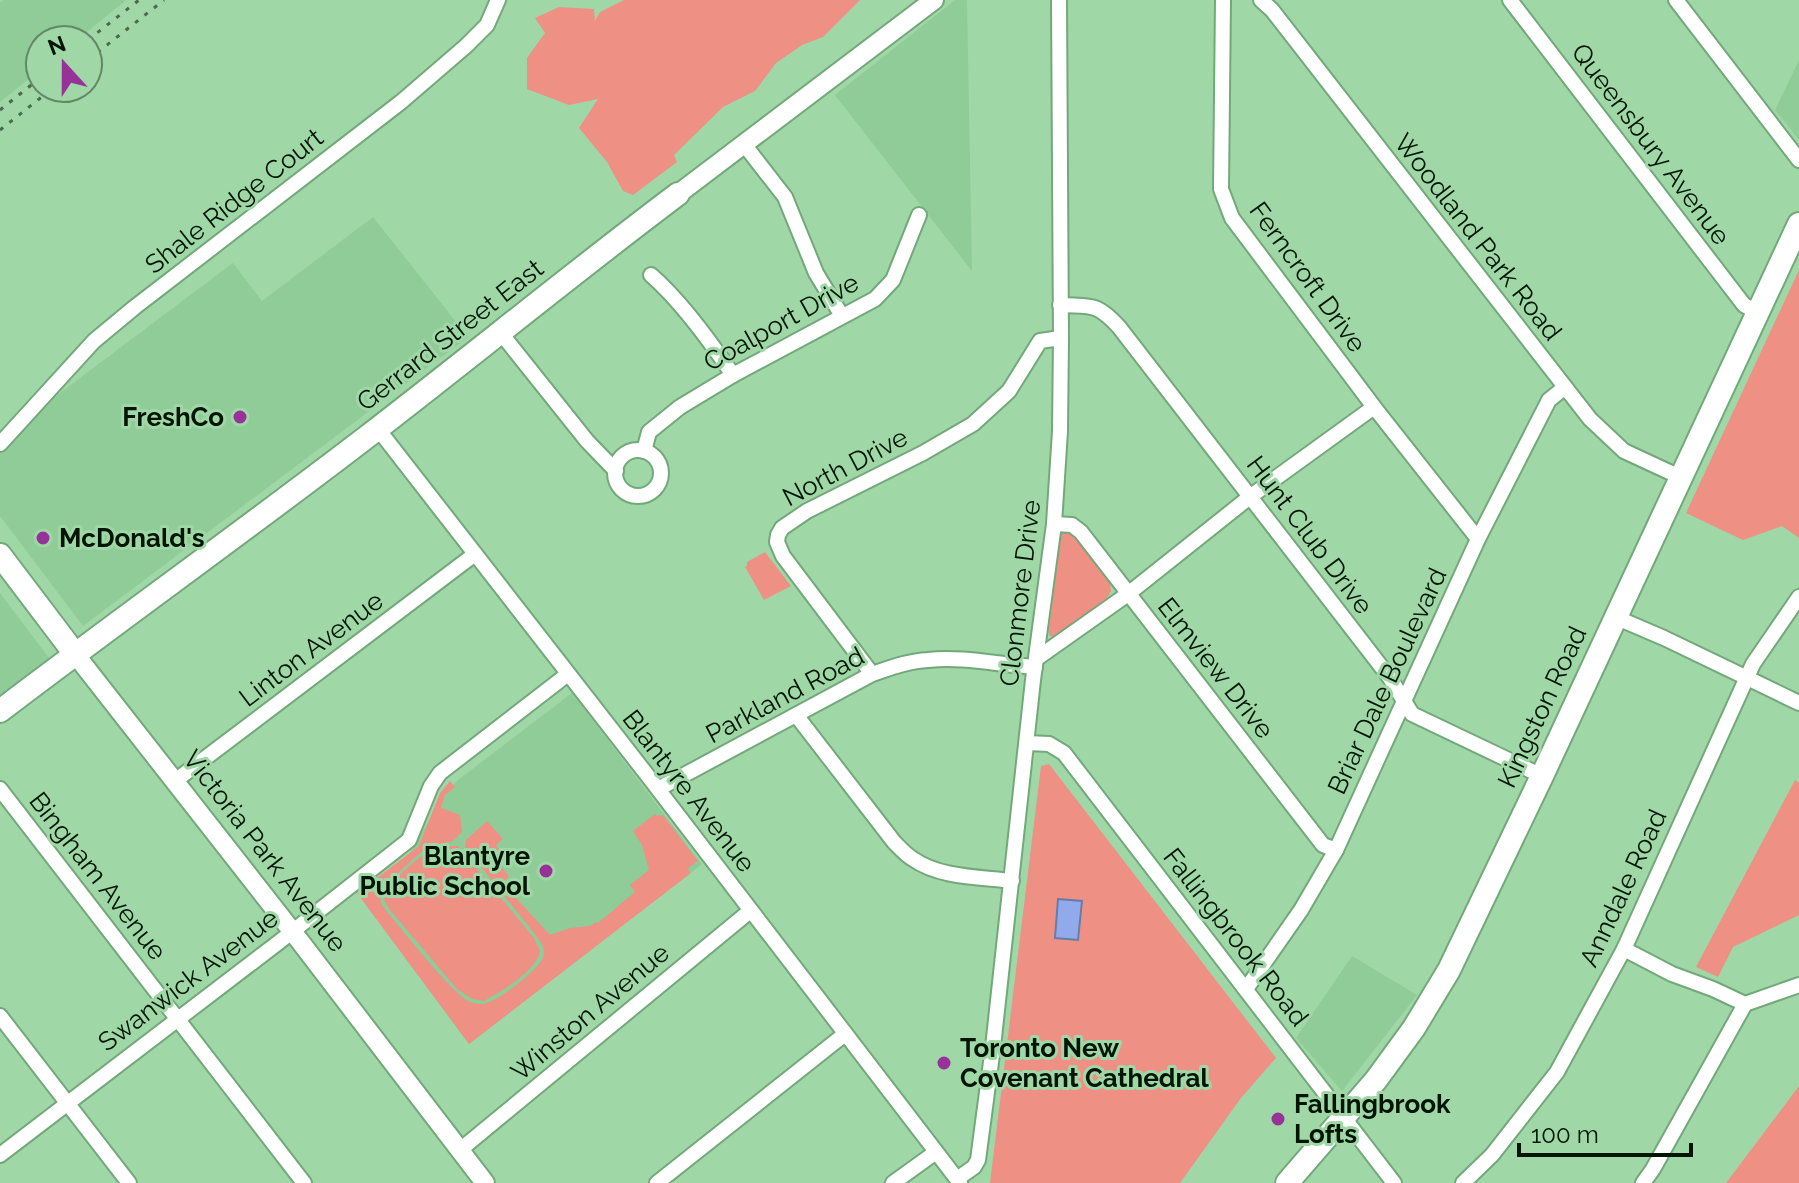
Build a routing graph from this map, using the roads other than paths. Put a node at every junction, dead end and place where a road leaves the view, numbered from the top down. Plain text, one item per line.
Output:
1 (498, 0) edge
2 (934, 0) edge
3 (1059, 0) edge
4 (1223, 0) edge
5 (1261, 0) edge
6 (1510, 0) edge
7 (1676, 0) edge
8 (743, 143) junction
9 (1799, 160) edge
10 (678, 194) joint
11 (919, 215) dead end
12 (1799, 224) edge
13 (651, 275) dead end
14 (1060, 305) junction
15 (1757, 312) junction
16 (842, 316) junction
17 (500, 332) junction
18 (1061, 338) junction
19 (733, 375) junction
20 (1564, 388) junction
21 (1374, 407) junction
22 (378, 429) junction
23 (0, 444) edge
24 (644, 451) junction
25 (616, 471) junction
26 (1680, 477) junction
27 (1251, 496) junction
28 (1054, 524) junction
29 (1478, 539) junction
30 (475, 554) junction
31 (0, 555) edge
32 (1128, 594) junction
33 (1799, 597) edge
34 (1615, 617) junction
35 (75, 654) junction
36 (1036, 663) junction
37 (568, 674) junction
38 (872, 674) junction
39 (1746, 678) junction
40 (1405, 703) junction
41 (1799, 703) edge
42 (0, 711) edge
43 (796, 715) junction
44 (1027, 743) junction
45 (1542, 776) junction
46 (175, 781) junction
47 (0, 789) edge
48 (658, 789) junction
49 (1336, 850) junction
50 (1012, 881) junction
51 (750, 911) junction
52 (292, 931) junction
53 (1624, 949) junction
54 (1799, 985) edge
55 (1246, 989) junction
56 (1745, 1004) junction
57 (0, 1016) edge
58 (178, 1019) junction
59 (845, 1034) junction
60 (67, 1102) junction
61 (1343, 1119) junction
62 (460, 1150) junction
63 (936, 1152) junction
64 (0, 1155) edge
65 (958, 1181) edge
66 (129, 1183) edge
67 (304, 1183) edge
68 (485, 1183) edge
69 (657, 1183) edge
70 (893, 1183) edge
71 (1287, 1183) edge
72 (1394, 1183) edge
73 (1463, 1183) edge
74 (1643, 1183) edge

1 - 23 street, Shale Ridge Court
2 - 8 street, Gerrard Street East
3 - 14 street, Clonmore Drive
4 - 21 street, Ferncroft Drive
5 - 20 street, Woodland Park Road
6 - 15 street, Queensbury Avenue
7 - 9 street
8 - 10 street, Gerrard Street East
8 - 16 street
10 - 17 main road, Gerrard Street East
11 - 16 street, Coalport Drive
12 - 15 main road, Kingston Road
13 - 19 street
14 - 18 street, Clonmore Drive
14 - 27 street, Hunt Club Drive
15 - 26 main road, Kingston Road
16 - 19 street, Coalport Drive
17 - 22 main road, Gerrard Street East
17 - 25 street
18 - 28 street, Clonmore Drive
18 - 38 street, North Drive
19 - 24 street, Coalport Drive
20 - 26 street, Woodland Park Road
20 - 29 street, Briar Dale Boulevard
21 - 27 street
21 - 29 street, Ferncroft Drive
22 - 30 street, Blantyre Avenue
22 - 35 main road, Gerrard Street East
24 - 25 street, Coalport Drive
24 - 25 street
26 - 34 main road, Kingston Road
27 - 32 street
27 - 40 street, Hunt Club Drive
28 - 32 street, Elmview Drive
28 - 36 street, Clonmore Drive
29 - 40 street, Briar Dale Boulevard
30 - 37 street, Blantyre Avenue
30 - 46 street, Linton Avenue
31 - 35 main road, Victoria Park Avenue
32 - 36 street
32 - 49 street, Elmview Drive
33 - 39 street, Anndale Road
34 - 39 street
34 - 45 main road, Kingston Road
35 - 42 main road, Gerrard Street East
35 - 46 street, Victoria Park Avenue
36 - 38 street, Parkland Road
36 - 44 street, Clonmore Drive
37 - 48 street, Blantyre Avenue
37 - 52 street, Swanwick Avenue
38 - 43 street, Parkland Road
39 - 41 street
39 - 53 street, Anndale Road
40 - 45 street, Hunt Club Drive
40 - 49 street, Briar Dale Boulevard
43 - 48 street, Parkland Road
43 - 50 street
44 - 50 street, Clonmore Drive
44 - 55 street, Fallingbrook Road
45 - 61 main road, Kingston Road
46 - 52 street, Victoria Park Avenue
47 - 58 street, Bingham Avenue
48 - 51 street, Blantyre Avenue
49 - 55 street, Briar Dale Boulevard
50 - 65 street, Clonmore Drive
51 - 59 street, Blantyre Avenue
51 - 62 street, Winston Avenue
52 - 58 street, Swanwick Avenue
52 - 62 street, Victoria Park Avenue
53 - 56 street
53 - 73 street, Anndale Road
54 - 56 street
55 - 61 street, Fallingbrook Road
56 - 74 street
57 - 60 street
58 - 60 street, Swanwick Avenue
58 - 67 street, Bingham Avenue
59 - 63 street, Blantyre Avenue
59 - 69 street
60 - 64 street, Swanwick Avenue
60 - 66 street
61 - 71 main road, Kingston Road
61 - 72 street, Fallingbrook Road
62 - 68 street, Victoria Park Avenue
63 - 65 street, Blantyre Avenue
63 - 70 street

